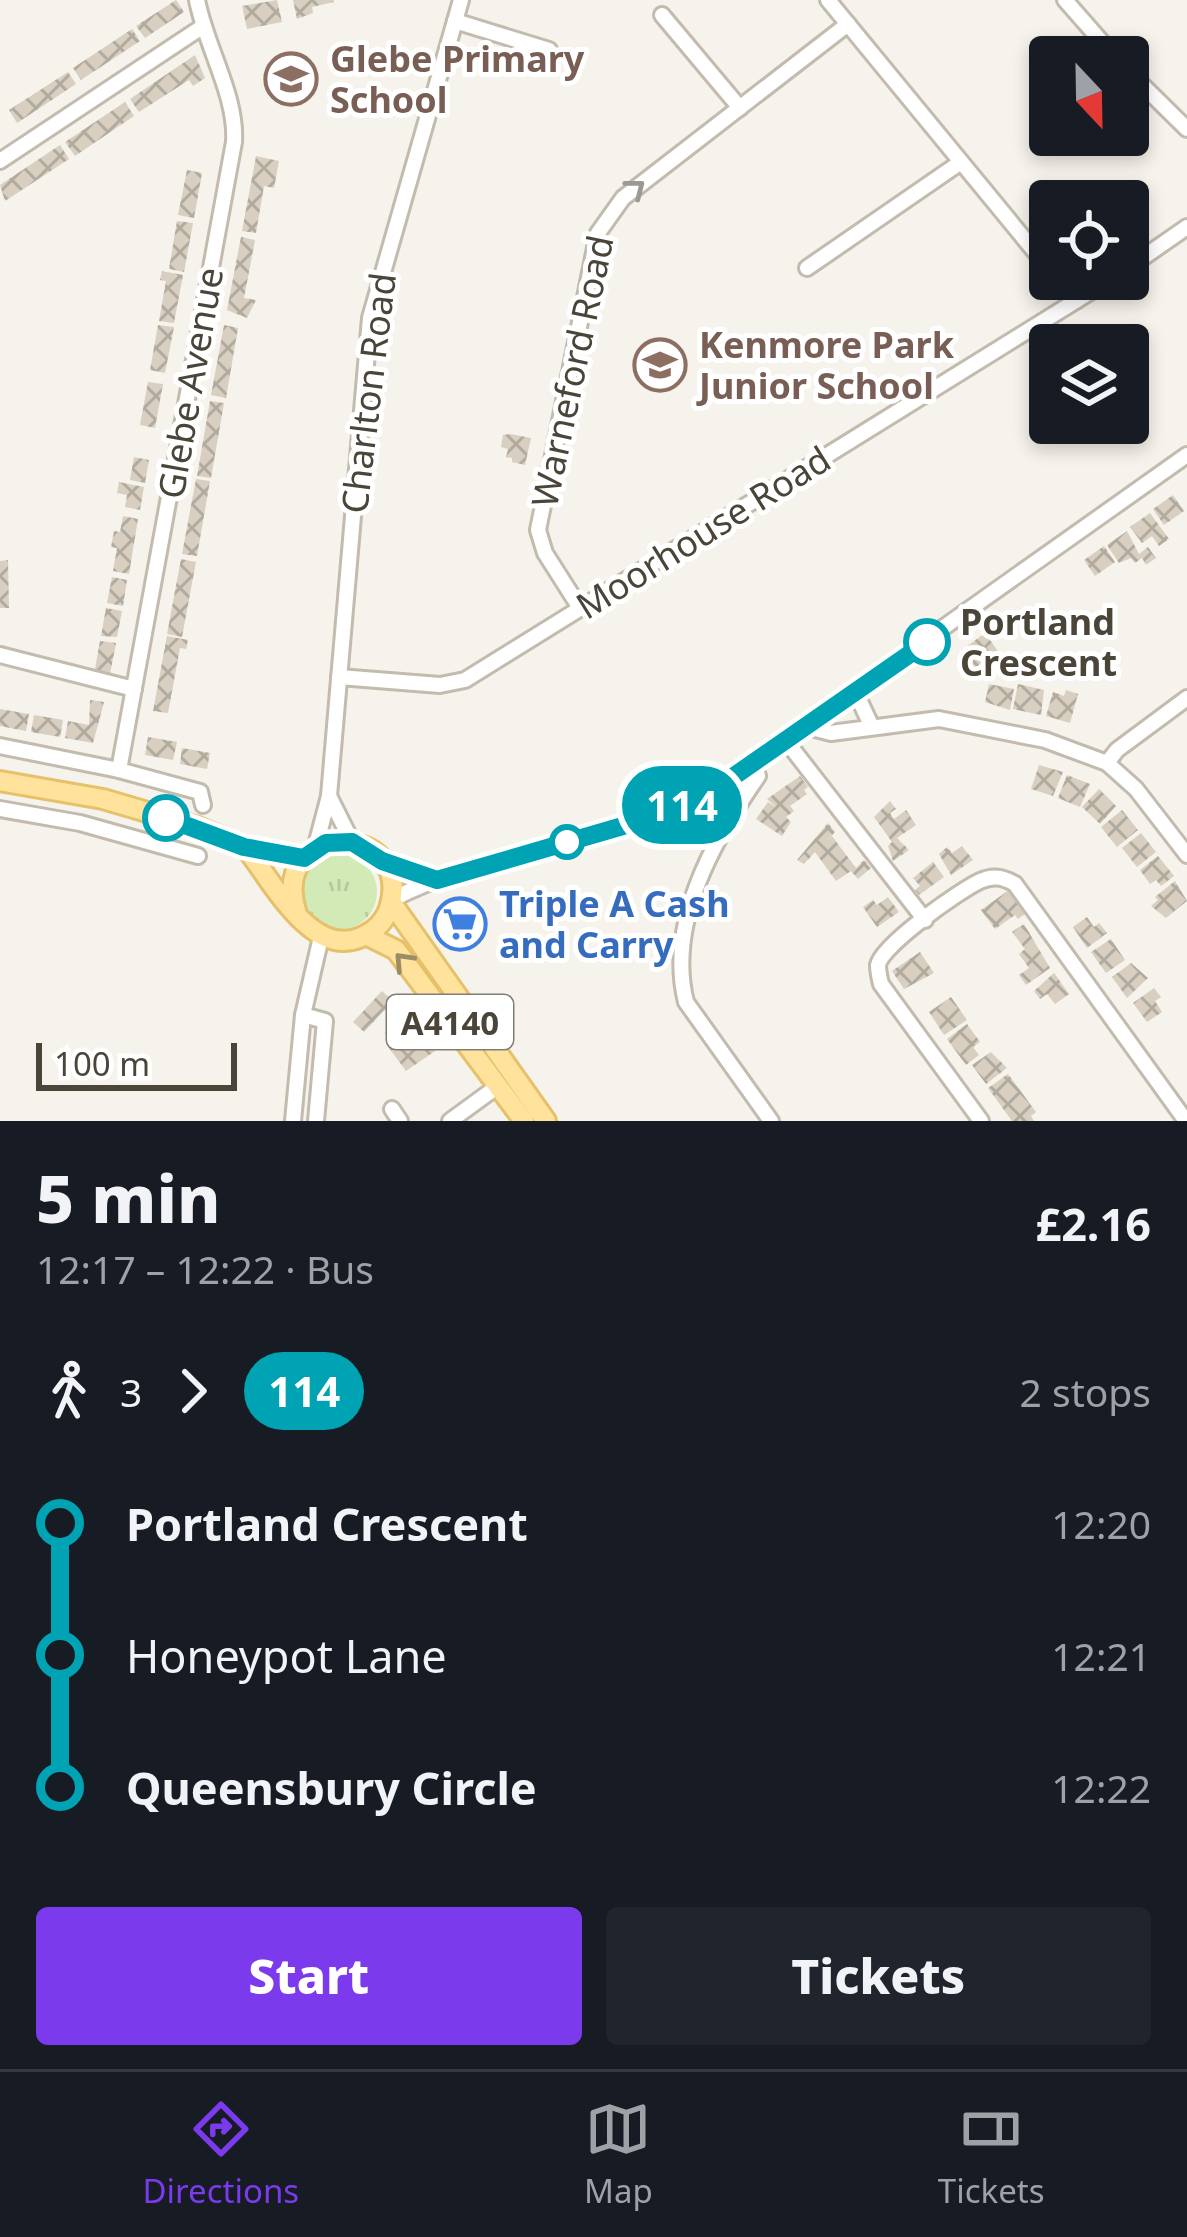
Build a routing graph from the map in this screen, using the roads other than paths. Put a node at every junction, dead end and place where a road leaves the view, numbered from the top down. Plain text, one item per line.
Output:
1 (197, 0) edge
2 (461, 0) edge
3 (828, 0) edge
4 (1065, 0) edge
5 (662, 15) dead end
6 (455, 21) junction
7 (848, 24) junction
8 (202, 28) junction
9 (1097, 36) edge
10 (549, 50) dead end
11 (1149, 92) edge
12 (740, 108) junction
13 (1187, 129) edge
14 (0, 161) edge
15 (961, 163) junction
16 (1187, 227) edge
17 (1029, 245) edge
18 (1149, 253) edge
19 (807, 268) dead end
20 (1076, 301) edge
21 (1187, 455) edge
22 (580, 608) junction
23 (0, 655) edge
24 (339, 677) junction
25 (134, 689) junction
26 (856, 693) junction
27 (1187, 698) edge
28 (871, 725) junction
29 (808, 727) junction
30 (787, 742) junction
31 (0, 746) edge
32 (1107, 764) junction
33 (754, 765) junction
34 (119, 770) junction
35 (0, 782) edge
36 (714, 790) junction
37 (70, 794) junction
38 (329, 796) junction
39 (203, 805) dead end
40 (0, 809) edge
41 (729, 817) junction
42 (65, 820) junction
43 (352, 842) junction
44 (244, 847) junction
45 (309, 853) junction
46 (1187, 855) edge
47 (198, 856) dead end
48 (382, 861) junction
49 (437, 880) junction
50 (391, 901) junction
51 (296, 914) junction
52 (925, 920) junction
53 (366, 935) junction
54 (321, 937) junction
55 (303, 1015) junction
56 (498, 1086) junction
57 (293, 1121) edge
58 (316, 1121) edge
59 (450, 1121) edge
60 (524, 1121) edge
61 (546, 1121) edge
62 (771, 1121) edge
63 (981, 1121) edge
64 (1186, 1121) edge

1 - 8 street, Glebe Avenue
2 - 6 street, Charlton Road
3 - 7 street
4 - 9 street
5 - 12 street
6 - 10 street
6 - 24 street, Charlton Road
7 - 12 street, Warneford Road
7 - 15 street
8 - 14 street
8 - 25 street, Glebe Avenue
11 - 13 street
22 -> 12 street, Warneford Road
15 - 17 street
15 - 19 street
16 - 18 street
20 - 22 street, Moorhouse Road
21 - 26 street
22 - 24 street, Moorhouse Road
23 - 25 street
24 - 38 street, Charlton Road
25 - 34 street, Glebe Avenue
26 - 28 street
26 - 29 street
27 - 32 street
28 - 29 street
28 - 32 street
29 - 30 street
30 - 33 street
30 - 52 street
31 - 34 street
32 - 46 street
33 - 36 street
33 - 41 street
34 - 39 street
35 - 37 main road
36 - 41 street
36 - 49 street
37 - 42 street
37 - 44 main road
38 - 43 street
38 - 45 street, Charlton Road
40 - 42 street
41 - 62 street
42 - 47 street
43 - 45 main road
43 - 48 main road
44 - 45 main road
44 - 51 main road
45 - 51 main road
48 - 49 street
48 - 50 main road
49 - 50 street
50 - 53 main road
50 - 61 main road, A4140
51 - 54 main road
52 - 63 street
52 - 64 street
53 - 54 main road
56 -> 53 main road, A4140
54 - 55 street
55 - 57 street
55 - 58 street
56 - 59 street
56 - 60 main road, A4140

